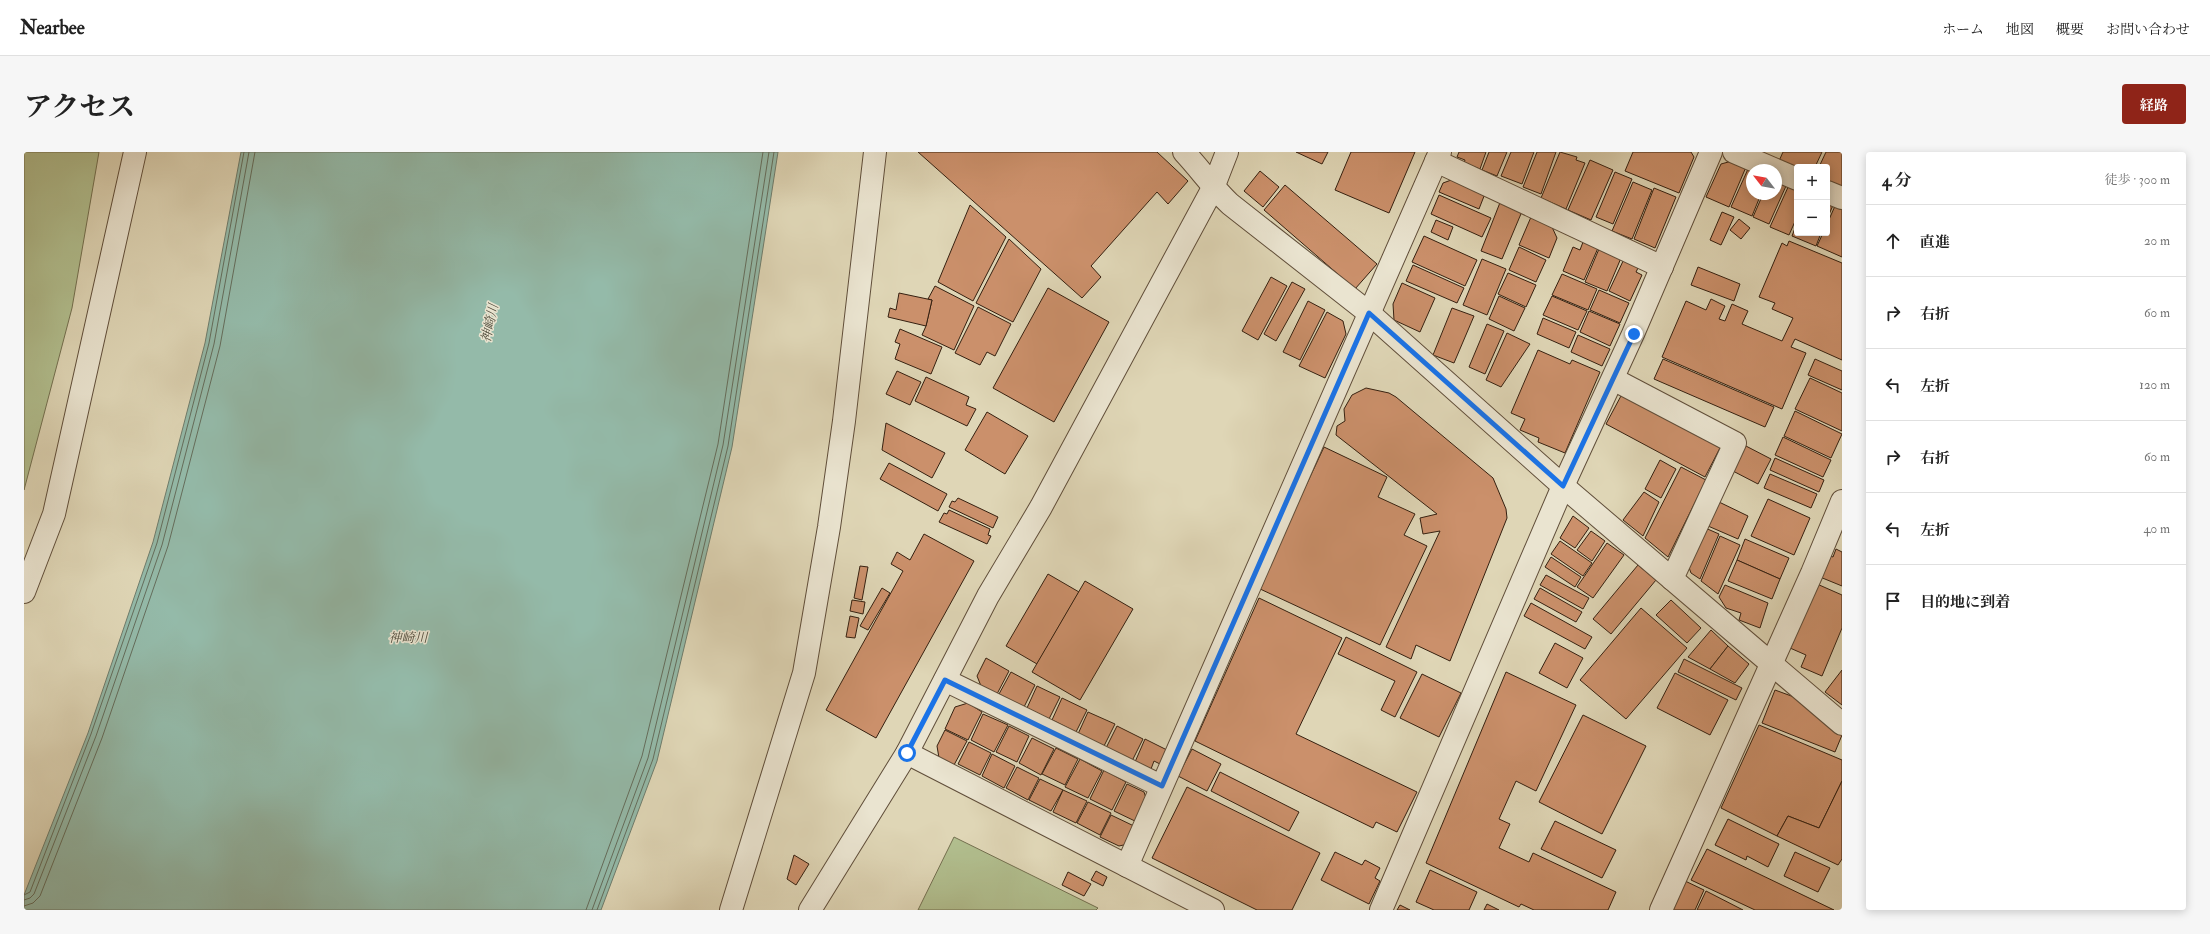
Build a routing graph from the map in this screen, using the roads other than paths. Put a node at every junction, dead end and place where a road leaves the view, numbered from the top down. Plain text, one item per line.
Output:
1 (135, 152) edge
2 (875, 152) edge
3 (1184, 152) edge
4 (1227, 152) edge
5 (1711, 152) edge
6 (1734, 152) edge
7 (1438, 156) edge
8 (1794, 178) edge
9 (1213, 188) junction
10 (1830, 193) edge
11 (1842, 198) edge
12 (1662, 267) junction
13 (1369, 313) junction
14 (1613, 379) junction
15 (1563, 486) junction
16 (1842, 500) edge
17 (1834, 541) edge
18 (1672, 579) junction
19 (24, 592) edge
20 (1770, 663) junction
21 (945, 680) junction
22 (1842, 724) edge
23 (907, 753) junction
24 (1162, 786) junction
25 (1127, 866) junction
26 (731, 910) edge
27 (810, 910) edge
28 (1213, 910) edge
29 (1381, 910) edge
30 (1661, 910) edge

1 - 19 street
2 - 26 street
3 - 9 street
4 - 9 street
5 - 12 street
6 - 8 street
7 - 12 street
7 - 13 street
9 - 13 street
9 - 21 street
10 - 11 street
12 - 14 street
13 - 15 street
13 - 24 street
14 - 15 street
14 - 18 street
15 - 18 street
15 - 29 street
16 - 17 street
17 - 20 street
18 - 20 street
20 - 22 street
20 - 30 street
21 - 23 street
21 - 24 street
23 - 25 street
23 - 27 street
24 - 25 street
25 - 28 street

